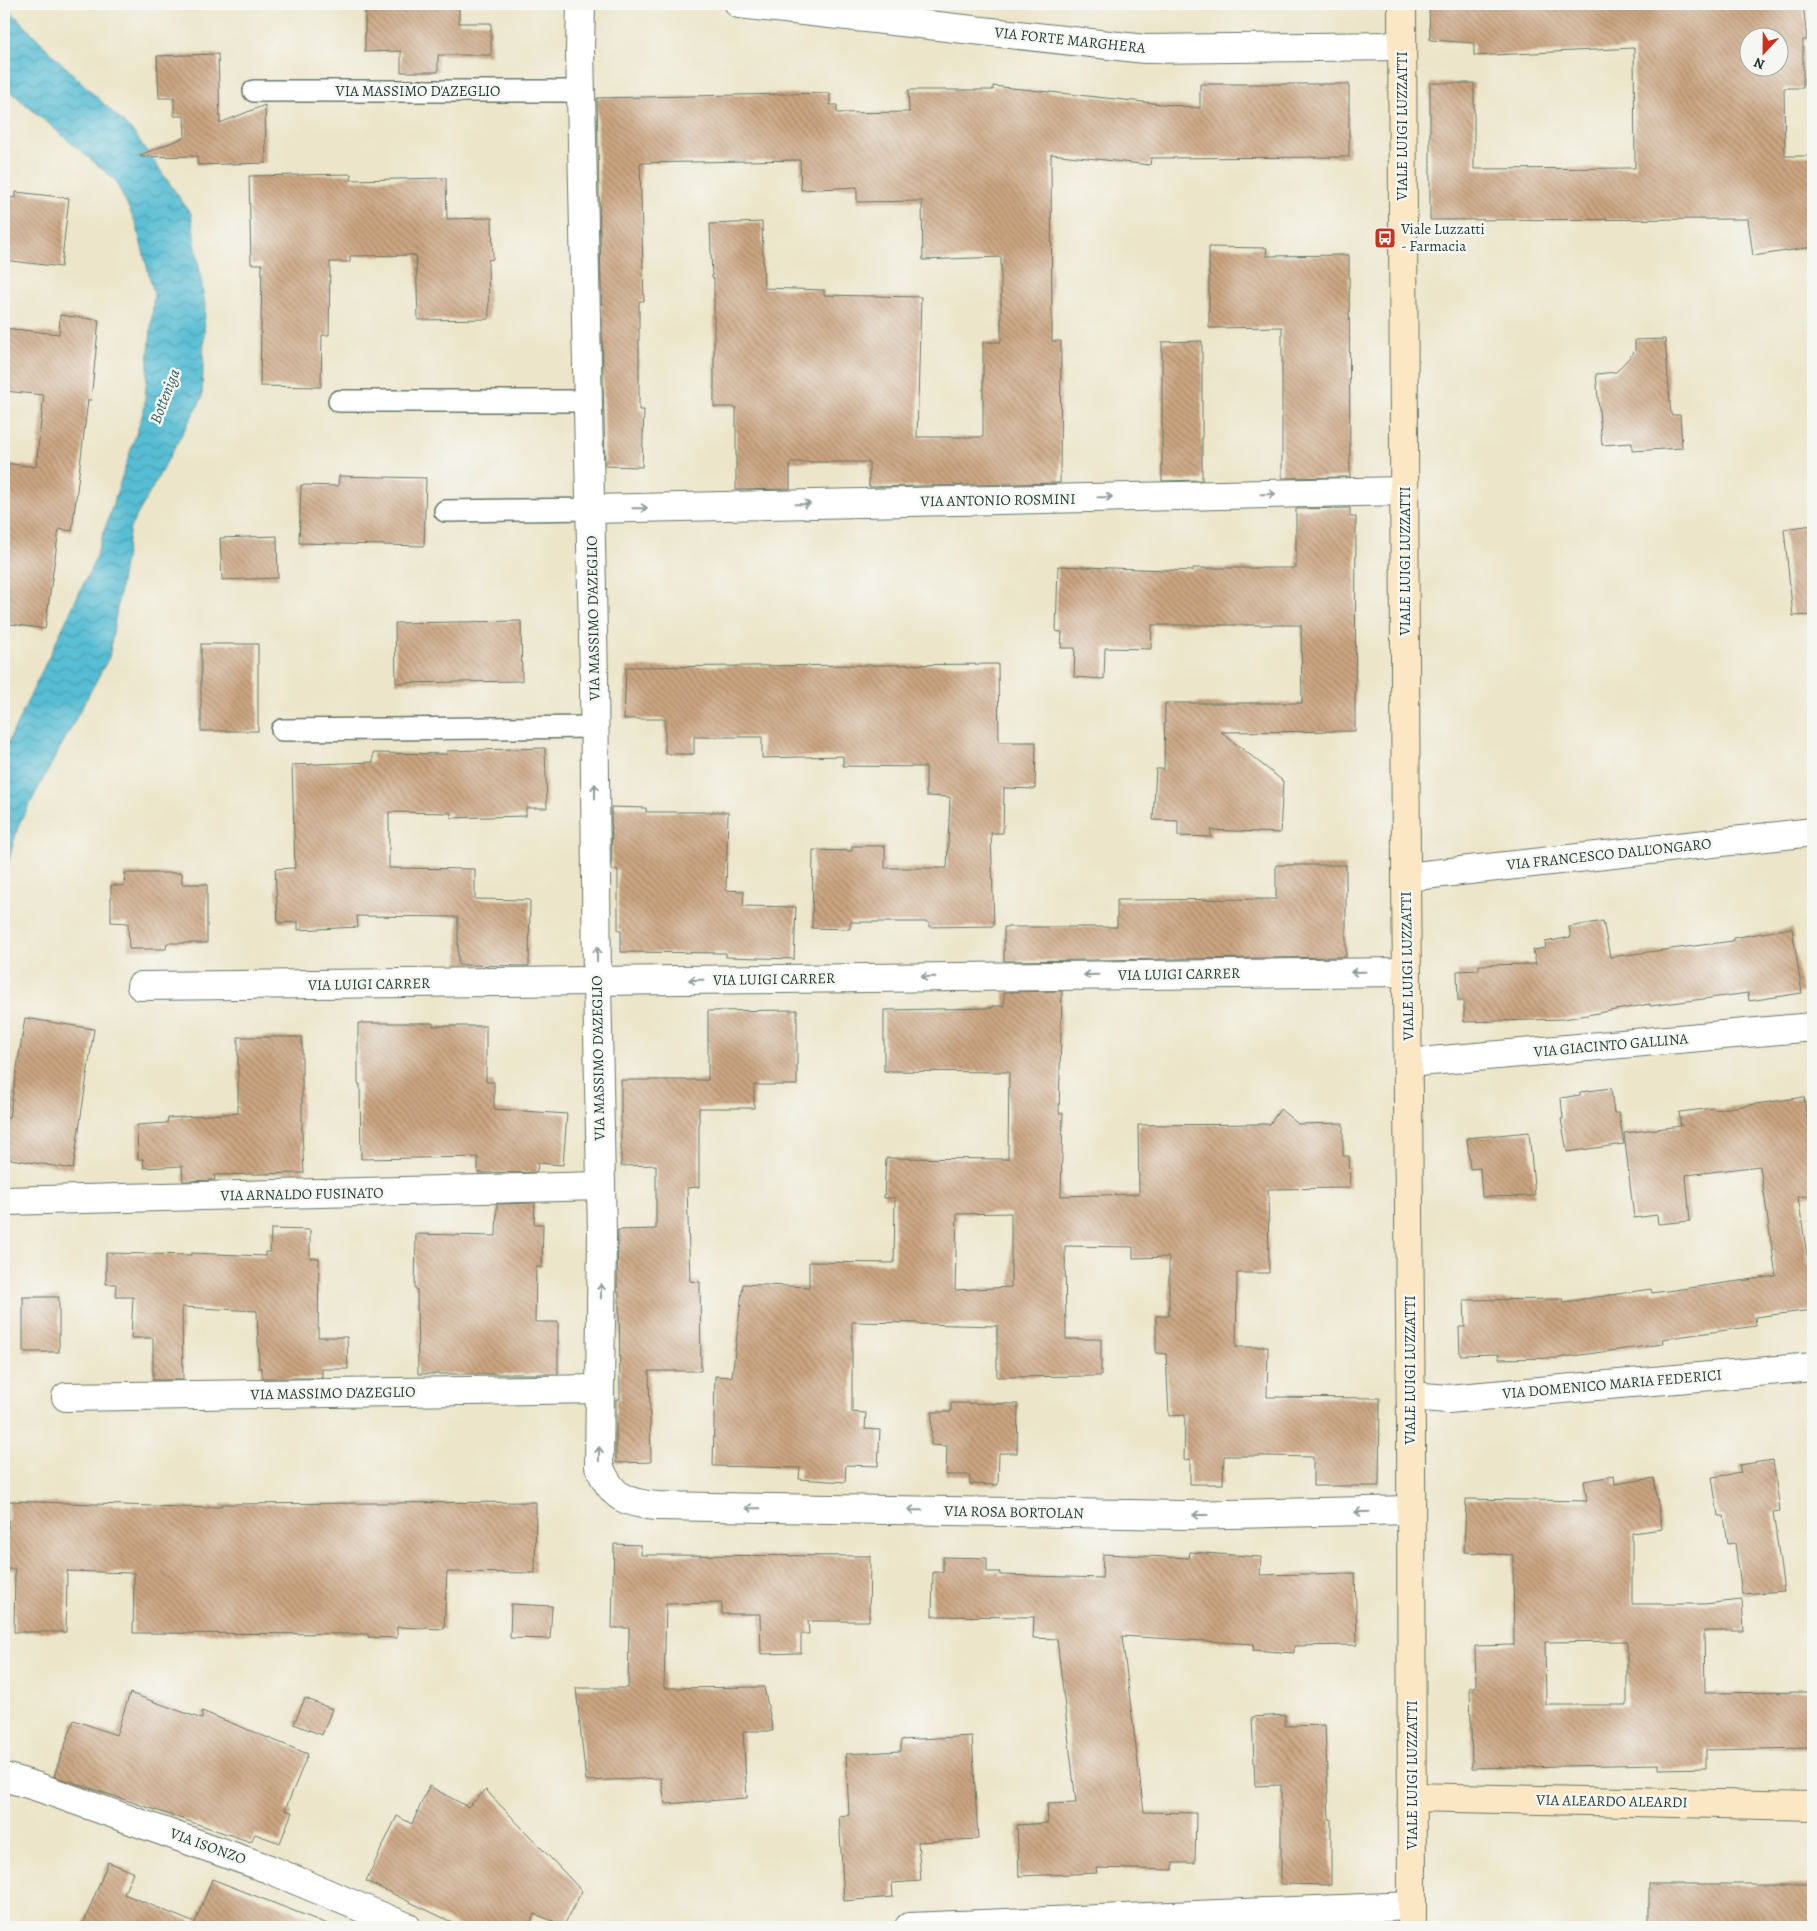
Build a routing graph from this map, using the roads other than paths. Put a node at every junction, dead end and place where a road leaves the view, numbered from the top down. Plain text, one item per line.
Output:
1 (581, 4) edge
2 (739, 4) edge
3 (1402, 4) edge
4 (1402, 46) junction
5 (581, 91) junction
6 (254, 92) dead end
7 (589, 400) junction
8 (339, 401) dead end
9 (1404, 491) junction
10 (592, 509) junction
11 (445, 511) dead end
12 (595, 728) junction
13 (282, 730) dead end
14 (1813, 832) edge
15 (1406, 877) junction
16 (1407, 972) junction
17 (597, 981) junction
18 (141, 986) dead end
19 (1813, 1027) edge
20 (1408, 1063) junction
21 (601, 1186) junction
22 (4, 1201) edge
23 (1813, 1367) edge
24 (600, 1389) junction
25 (66, 1396) dead end
26 (1411, 1396) junction
27 (619, 1496) joint
28 (1411, 1510) junction
29 (4, 1777) edge
30 (1412, 1797) junction
31 (1813, 1806) edge
32 (1412, 1917) edge
33 (407, 1927) edge
34 (909, 1927) edge

1 - 5 street, VIA MASSIMO D'AZEGLIO
2 - 4 street, VIA FORTE MARGHERA
3 - 4 street, VIALE LUIGI LUZZATTI
4 - 9 street, VIALE LUIGI LUZZATTI
5 - 6 lane, VIA MASSIMO D'AZEGLIO
5 - 7 street, VIA MASSIMO D'AZEGLIO
7 - 8 lane
7 - 10 street, VIA MASSIMO D'AZEGLIO
10 -> 9 street, VIA ANTONIO ROSMINI
9 - 15 street, VIALE LUIGI LUZZATTI
10 - 11 lane
10 - 12 street, VIA MASSIMO D'AZEGLIO
12 - 13 lane
17 -> 12 street, VIA MASSIMO D'AZEGLIO
14 - 15 street, VIA FRANCESCO DALL'ONGARO
15 - 16 street, VIALE LUIGI LUZZATTI
16 -> 17 street, VIA LUIGI CARRER
16 - 20 street, VIALE LUIGI LUZZATTI
17 - 18 street, VIA LUIGI CARRER
17 - 21 street, VIA MASSIMO D'AZEGLIO
19 - 20 street, VIA GIACINTO GALLINA
20 - 26 street, VIALE LUIGI LUZZATTI
21 - 22 street, VIA ARNALDO FUSINATO
24 -> 21 street, VIA MASSIMO D'AZEGLIO
23 - 26 street, VIA DOMENICO MARIA FEDERICI
24 - 25 street, VIA MASSIMO D'AZEGLIO
27 -> 24 street, VIA MASSIMO D'AZEGLIO
26 - 28 street, VIALE LUIGI LUZZATTI
28 -> 27 street, VIA ROSA BORTOLAN
28 - 30 street, VIALE LUIGI LUZZATTI
29 - 33 street, VIA ISONZO
30 - 31 street, VIA ALEARDO ALEARDI
30 - 32 street, VIALE LUIGI LUZZATTI
32 - 34 street

